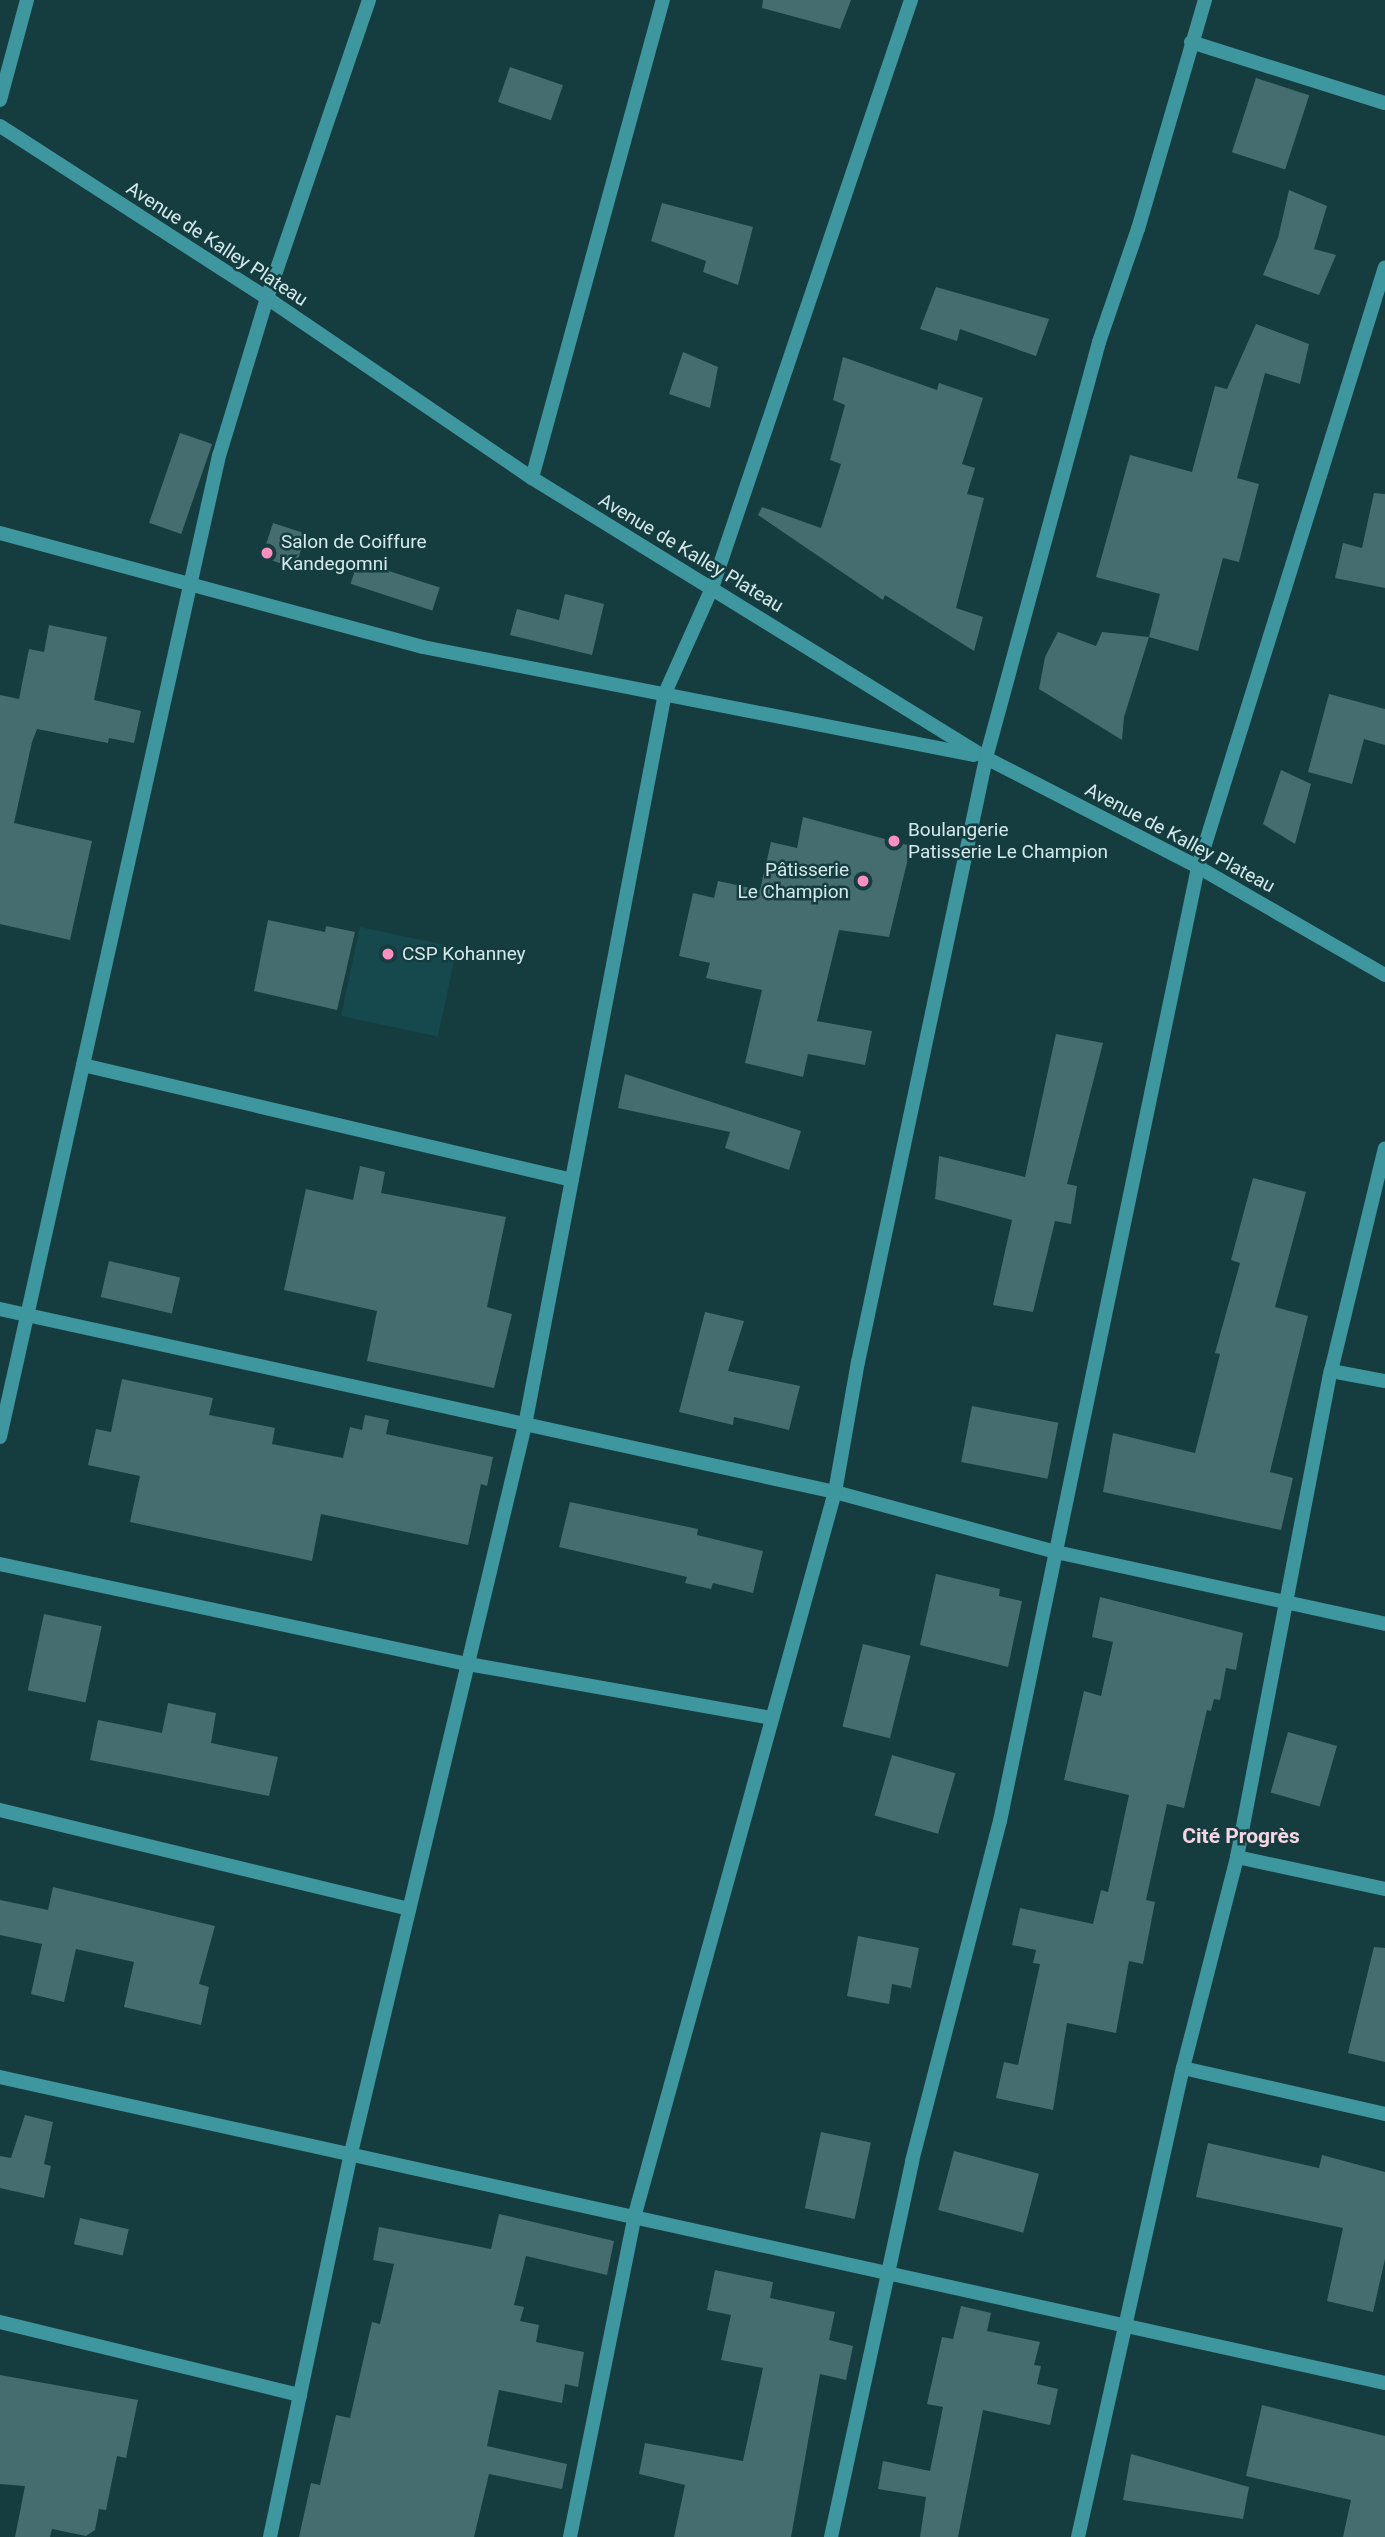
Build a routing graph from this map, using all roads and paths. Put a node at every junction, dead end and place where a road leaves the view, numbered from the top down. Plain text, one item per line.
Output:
1 (27, 0) edge
2 (369, 0) edge
3 (663, 0) edge
4 (911, 0) edge
5 (1205, 0) edge
6 (1191, 42) junction
7 (0, 100) edge
8 (1385, 103) edge
9 (0, 126) edge
10 (1385, 267) edge
11 (267, 298) junction
12 (531, 478) junction
13 (0, 533) edge
14 (190, 588) junction
15 (712, 588) junction
16 (665, 692) junction
17 (986, 758) junction
18 (1198, 867) junction
19 (1385, 975) edge
20 (83, 1065) junction
21 (1385, 1148) edge
22 (572, 1180) junction
23 (0, 1309) edge
24 (26, 1315) junction
25 (1331, 1371) junction
26 (1385, 1381) edge
27 (524, 1425) junction
28 (0, 1437) edge
29 (835, 1492) junction
30 (1056, 1552) junction
31 (0, 1564) edge
32 (1285, 1604) junction
33 (1385, 1624) edge
34 (468, 1664) junction
35 (772, 1718) junction
36 (0, 1810) edge
37 (1237, 1857) junction
38 (1385, 1889) edge
39 (409, 1909) junction
40 (1183, 2068) junction
41 (0, 2077) edge
42 (1385, 2114) edge
43 (351, 2153) junction
44 (635, 2214) junction
45 (887, 2270) junction
46 (0, 2322) edge
47 (1124, 2324) junction
48 (1385, 2383) edge
49 (300, 2395) junction
50 (270, 2537) edge
51 (570, 2537) edge
52 (831, 2537) edge
53 (1078, 2537) edge

1 - 7 street
2 - 11 street
3 - 12 street
4 - 15 street
5 - 6 street
6 - 8 street
6 - 17 street
9 - 11 street, Avenue de Kalley Plateau
10 - 18 street
11 - 12 street, Avenue de Kalley Plateau
11 - 14 street
12 - 15 street, Avenue de Kalley Plateau
13 - 14 street
14 - 16 street
14 - 20 street
15 - 16 street
15 - 17 street, Avenue de Kalley Plateau
16 - 17 street
16 - 22 street
17 - 18 street, Avenue de Kalley Plateau
17 - 29 street
18 - 19 street, Avenue de Kalley Plateau
18 - 30 street
20 - 22 street
20 - 24 street
21 - 25 street
22 - 27 street
23 - 24 street
24 - 27 street
24 - 28 street
25 - 26 street
25 - 32 street
27 - 29 street
27 - 34 street
29 - 30 street
29 - 35 street
30 - 32 street
30 - 45 street
31 - 34 street
32 - 33 street
32 - 37 street
34 - 35 street
34 - 39 street
35 - 44 street
36 - 39 street
37 - 38 street
37 - 40 street
39 - 43 street
40 - 42 street
40 - 47 street
41 - 43 street
43 - 44 street
43 - 49 street
44 - 45 street
44 - 51 street
45 - 47 street
45 - 52 street
46 - 49 street
47 - 48 street
47 - 53 street
49 - 50 street

